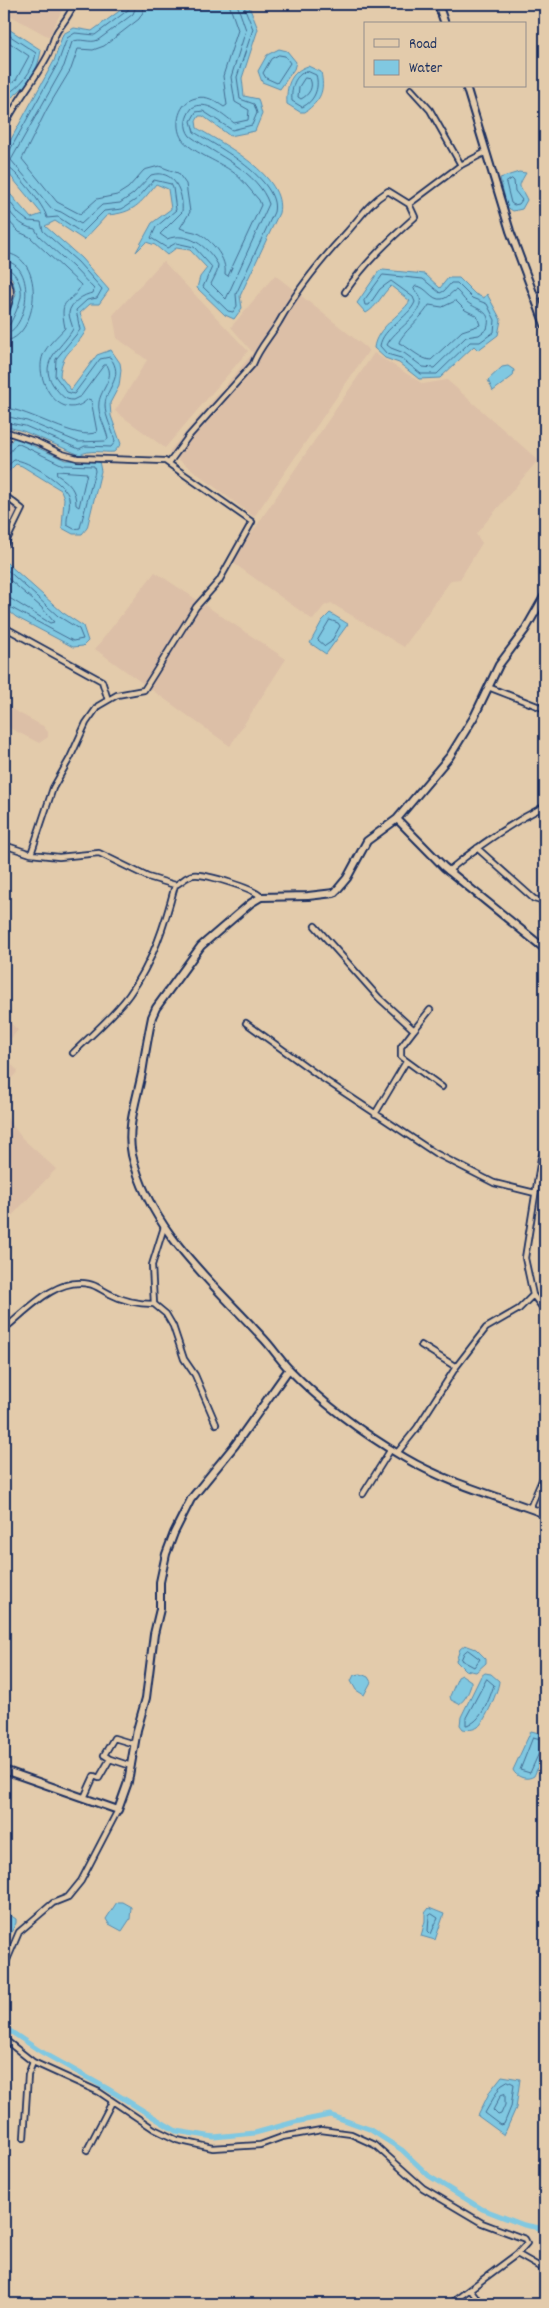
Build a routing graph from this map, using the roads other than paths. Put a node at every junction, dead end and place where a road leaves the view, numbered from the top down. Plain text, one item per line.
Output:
1 (74, 4) edge
2 (438, 4) edge
3 (445, 22) edge
4 (467, 88) edge
5 (411, 89) dead end
6 (4, 127) edge
7 (486, 152) junction
8 (461, 165) junction
9 (409, 204) junction
10 (4, 279) edge
11 (345, 292) dead end
12 (545, 293) edge
13 (534, 298) junction
14 (4, 315) edge
15 (545, 325) edge
16 (4, 431) edge
17 (169, 463) junction
18 (4, 495) edge
19 (4, 546) edge
20 (545, 595) edge
21 (4, 627) edge
22 (488, 687) junction
23 (108, 700) junction
24 (545, 709) edge
25 (545, 806) edge
26 (397, 819) junction
27 (4, 845) edge
28 (477, 848) junction
29 (30, 854) junction
30 (446, 869) junction
31 (175, 886) junction
32 (545, 896) edge
33 (261, 897) junction
34 (315, 926) dead end
35 (545, 949) edge
36 (430, 1010) dead end
37 (246, 1023) dead end
38 (414, 1030) junction
39 (73, 1053) dead end
40 (406, 1062) junction
41 (442, 1087) dead end
42 (375, 1114) junction
43 (545, 1147) edge
44 (536, 1193) junction
45 (164, 1227) junction
46 (533, 1295) junction
47 (154, 1304) junction
48 (545, 1311) edge
49 (4, 1326) edge
50 (421, 1345) dead end
51 (456, 1367) junction
52 (289, 1369) junction
53 (216, 1424) dead end
54 (394, 1451) junction
55 (545, 1473) edge
56 (364, 1494) dead end
57 (530, 1508) junction
58 (545, 1514) edge
59 (134, 1744) junction
60 (110, 1758) junction
61 (131, 1766) junction
62 (4, 1770) edge
63 (84, 1798) junction
64 (118, 1810) junction
65 (545, 1879) edge
66 (541, 1892) dead end
67 (4, 1968) edge
68 (4, 2039) edge
69 (33, 2062) junction
70 (112, 2102) junction
71 (24, 2138) dead end
72 (87, 2150) dead end
73 (517, 2254) junction
74 (545, 2270) edge
75 (470, 2290) junction
76 (450, 2304) edge
77 (481, 2304) edge

1 - 6 street
2 - 3 main road
4 - 7 main road
5 - 8 street
7 - 8 street
7 - 13 main road
8 - 9 street
9 - 11 street
9 - 17 street
10 - 14 street
12 - 13 street
13 - 15 main road
16 - 17 street
17 - 23 street
18 - 19 street
20 - 22 main road
21 - 23 street
22 - 24 street
22 - 26 main road
23 - 29 street
25 - 28 street
26 - 30 main road
26 - 33 main road
27 - 29 street
28 - 30 street
28 - 32 street
29 - 31 street
30 - 35 main road
31 - 33 street
31 - 39 street
33 - 45 main road
34 - 38 street
36 - 38 street
37 - 42 street
38 - 40 street
40 - 41 street
40 - 42 street
42 - 44 street
43 - 44 street
44 - 46 street
45 - 47 street
45 - 52 main road
46 - 48 street
46 - 51 street
47 - 49 street
47 - 53 street
50 - 51 street
51 - 54 street
52 - 54 main road
52 - 59 main road
54 - 56 street
54 - 57 main road
55 - 57 street
57 - 58 main road
59 - 60 street
59 - 61 main road
60 - 61 street
60 - 63 street
61 - 64 main road
62 - 63 main road
63 - 64 main road
64 - 67 street
65 - 66 street
68 - 69 street
69 - 70 street
69 - 71 street
70 - 72 street
70 - 73 street
73 - 74 street
73 - 75 street
75 - 76 street
75 - 77 street

